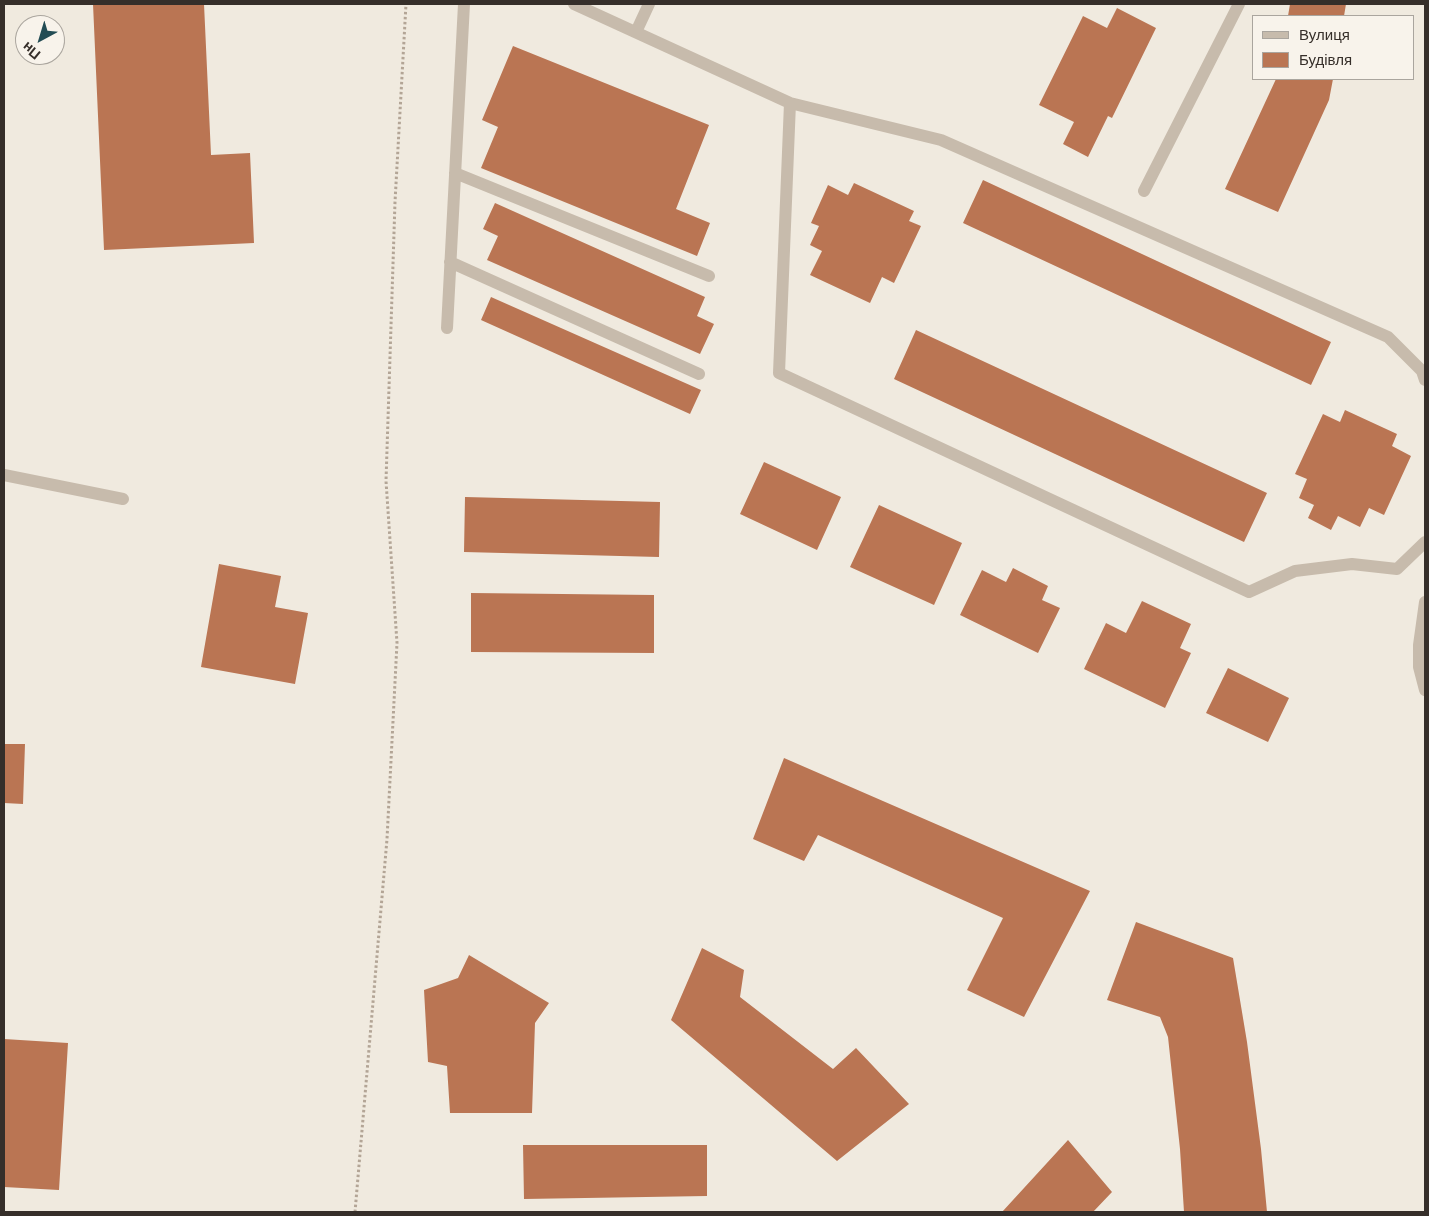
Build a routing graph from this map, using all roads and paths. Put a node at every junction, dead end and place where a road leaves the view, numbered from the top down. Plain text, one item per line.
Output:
1 (406, 4) edge
2 (464, 4) edge
3 (574, 4) edge
4 (649, 4) edge
5 (1239, 4) edge
6 (636, 32) junction
7 (790, 103) junction
8 (455, 173) junction
9 (1144, 191) dead end
10 (450, 262) junction
11 (709, 276) dead end
12 (447, 328) dead end
13 (700, 374) dead end
14 (1425, 380) edge
15 (4, 475) edge
16 (123, 498) dead end
17 (1425, 542) edge
18 (1425, 602) edge
19 (1425, 690) edge
20 (355, 1212) edge

1 - 20 path
2 - 8 lane
3 - 6 lane
4 - 6 lane
5 - 9 lane
6 - 7 lane
7 - 14 lane
7 - 17 lane
8 - 10 lane
8 - 11 lane
10 - 12 lane
10 - 13 lane
15 - 16 lane
18 - 19 lane

